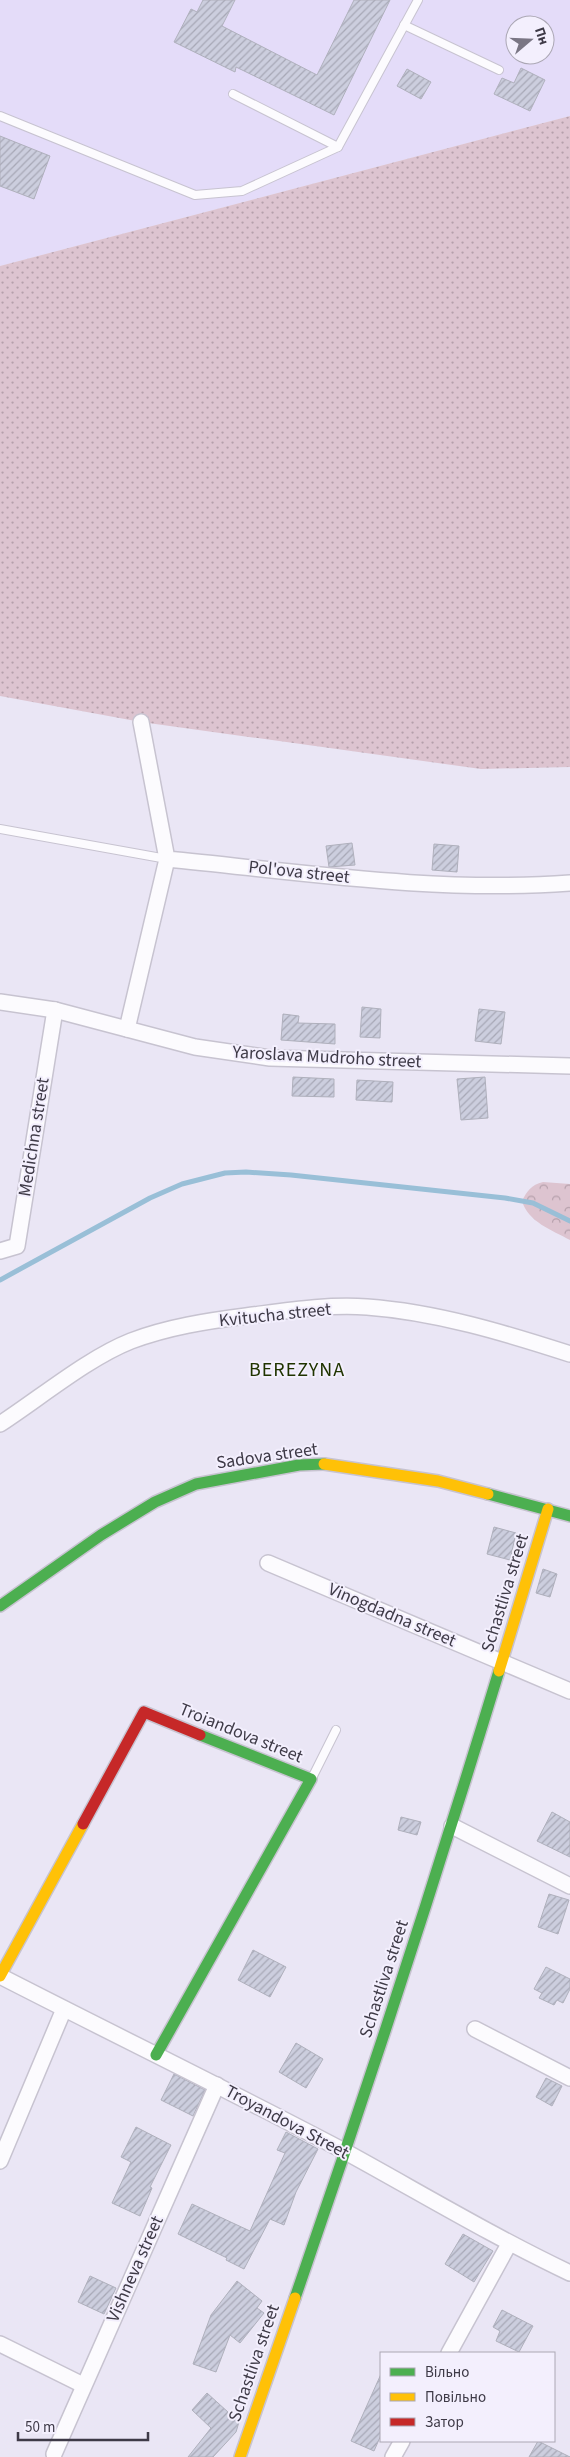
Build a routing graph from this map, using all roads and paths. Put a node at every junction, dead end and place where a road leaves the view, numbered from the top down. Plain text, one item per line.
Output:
1 (418, 0) edge
2 (404, 25) junction
3 (498, 70) dead end
4 (233, 94) dead end
5 (0, 116) edge
6 (338, 147) junction
7 (141, 722) dead end
8 (0, 830) edge
9 (167, 859) junction
10 (570, 883) edge
11 (0, 1002) edge
12 (55, 1010) junction
13 (126, 1029) junction
14 (570, 1066) edge
15 (0, 1251) edge
16 (570, 1354) edge
17 (0, 1424) edge
18 (548, 1509) junction
19 (570, 1516) edge
20 (268, 1563) dead end
21 (0, 1606) edge
22 (502, 1662) junction
23 (570, 1691) edge
24 (336, 1730) dead end
25 (311, 1780) junction
26 (452, 1826) junction
27 (570, 1886) edge
28 (0, 1976) edge
29 (64, 2009) junction
30 (475, 2029) dead end
31 (156, 2056) junction
32 (570, 2078) edge
33 (217, 2085) junction
34 (346, 2152) junction
35 (0, 2161) edge
36 (509, 2244) junction
37 (570, 2273) edge
38 (0, 2344) edge
39 (450, 2352) edge
40 (83, 2385) junction
41 (401, 2442) edge
42 (54, 2454) dead end
43 (240, 2457) edge
44 (393, 2457) edge

1 - 2 lane
2 - 3 lane
2 - 6 lane
4 - 6 lane
5 - 6 lane
7 - 9 street
8 - 9 lane
9 - 10 street, Pol'ova street
9 - 13 street
11 - 12 street, Yaroslava Mudroho street
12 - 13 street, Yaroslava Mudroho street
12 - 15 street, Medichna street
13 - 14 street, Yaroslava Mudroho street
16 - 17 street, Kvitucha street
18 - 19 street, Sadova street
18 - 21 street, Sadova street
18 - 22 street, Schastliva street
20 - 22 street, Vinogdadna street
22 - 23 street, Vinogdadna street
22 - 26 street, Schastliva street
24 - 25 lane
25 - 28 street, Troiandova street
25 - 31 street, Troiandova street
26 - 27 street
26 - 34 street, Schastliva street
28 - 29 street, Troyandova Street
29 - 31 street, Troyandova Street
29 - 35 street
30 - 32 street
31 - 33 street, Troyandova Street
33 - 34 street, Troyandova Street
33 - 40 street, Vishneva street
34 - 36 street, Troyandova Street
34 - 43 street, Schastliva street
36 - 37 street, Troyandova Street
36 - 39 street
38 - 40 street
40 - 42 street, Vishneva street
41 - 44 street

